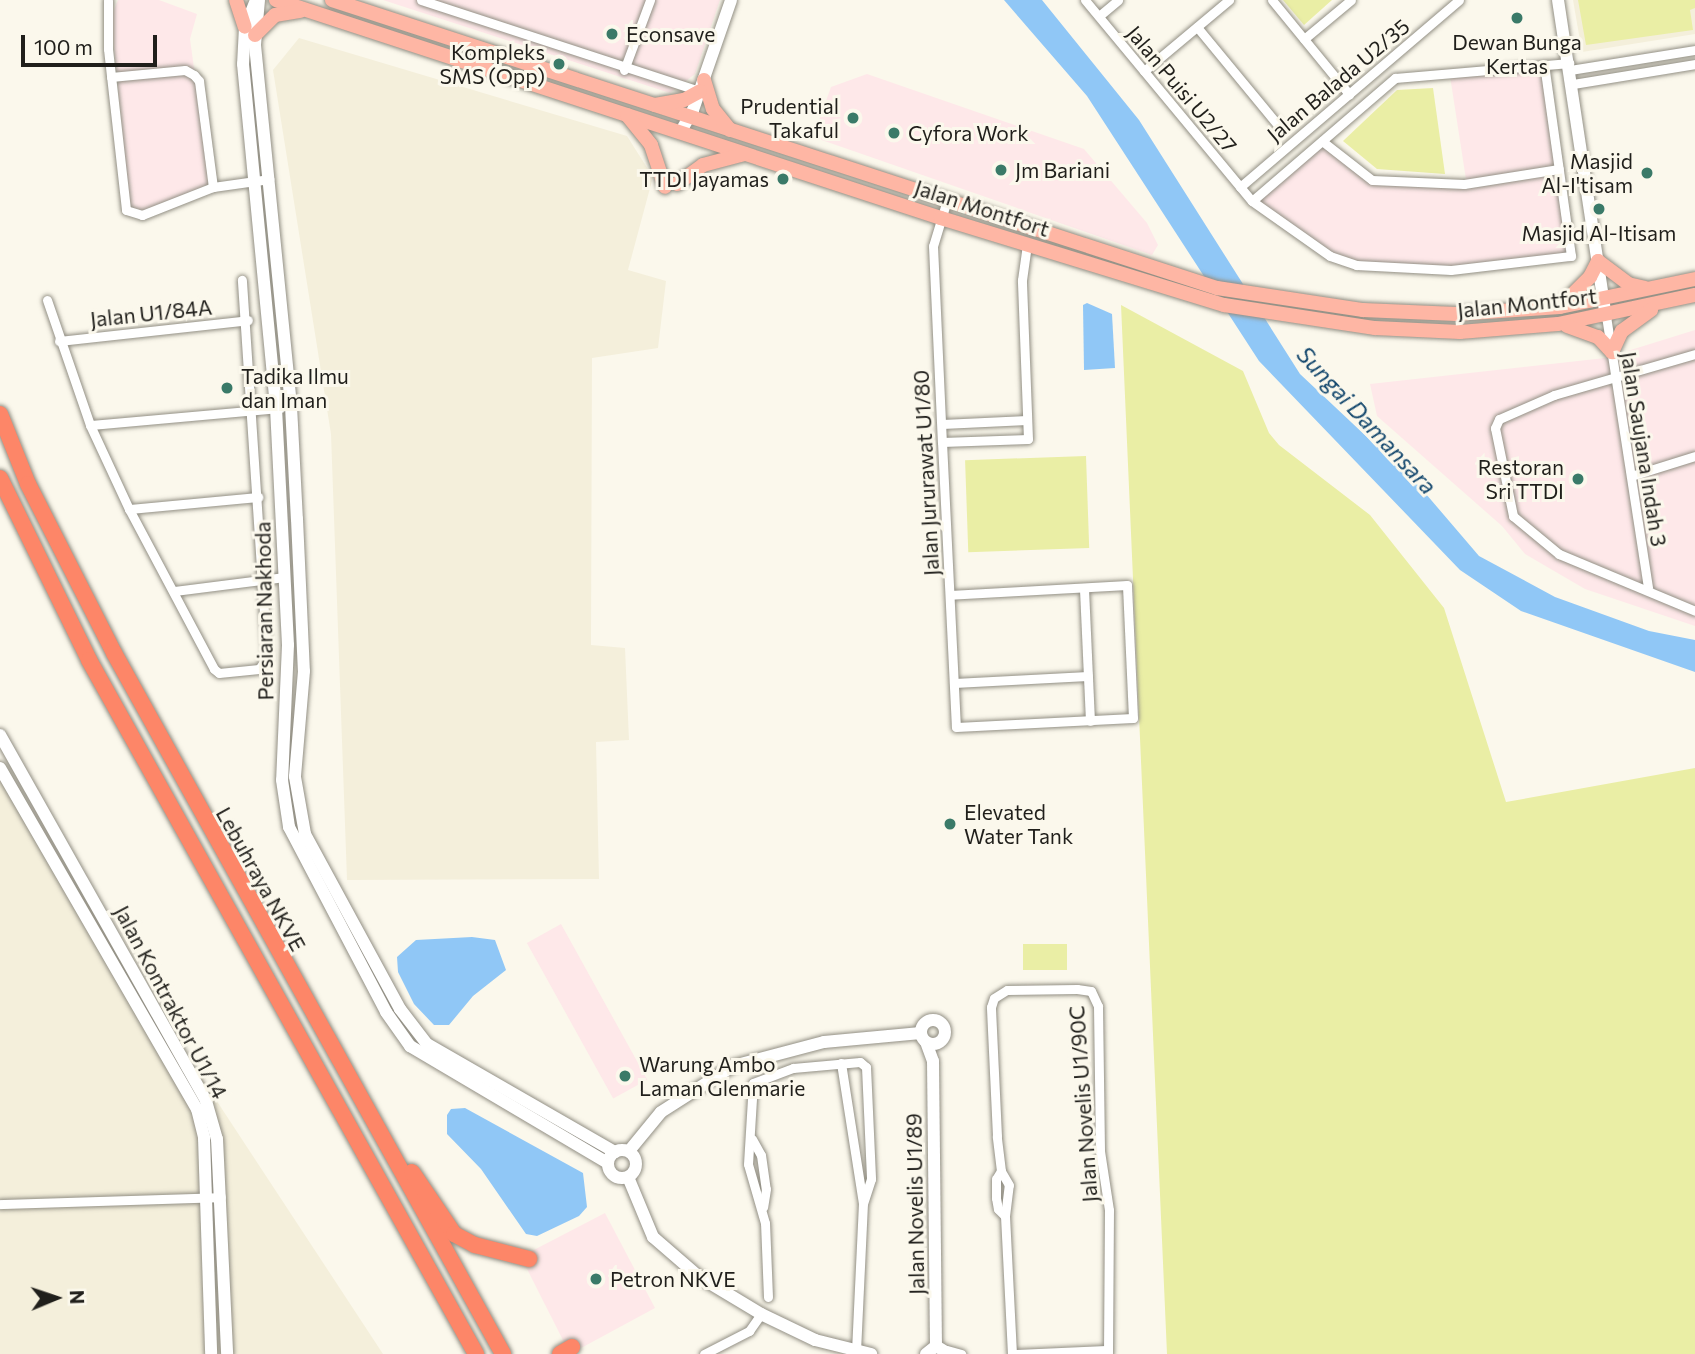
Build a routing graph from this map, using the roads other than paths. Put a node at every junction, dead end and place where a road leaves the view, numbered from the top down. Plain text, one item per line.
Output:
1 (108, 0) edge
2 (236, 0) edge
3 (258, 0) edge
4 (276, 0) edge
5 (332, 0) edge
6 (421, 0) edge
7 (650, 0) edge
8 (1085, 0) edge
9 (1118, 0) edge
10 (1229, 0) edge
11 (1272, 0) edge
12 (1352, 0) edge
13 (1459, 0) edge
14 (1558, 0) edge
15 (729, 1) edge
16 (309, 10) junction
17 (1099, 16) junction
18 (1197, 27) junction
19 (250, 31) junction
20 (1304, 39) junction
21 (1695, 50) edge
22 (1695, 64) edge
23 (1544, 65) junction
24 (1570, 67) junction
25 (624, 69) junction
26 (1144, 71) junction
27 (111, 77) junction
28 (1573, 83) junction
29 (702, 85) junction
30 (1349, 94) junction
31 (650, 105) junction
32 (626, 114) junction
33 (689, 123) junction
34 (1277, 124) dead end
35 (730, 131) junction
36 (1322, 141) junction
37 (750, 153) junction
38 (1559, 169) junction
39 (262, 180) junction
40 (214, 187) junction
41 (1240, 187) junction
42 (947, 200) junction
43 (1252, 201) junction
44 (941, 218) junction
45 (1027, 245) junction
46 (1598, 261) junction
47 (1695, 279) edge
48 (242, 280) dead end
49 (1656, 290) junction
50 (1695, 295) edge
51 (1604, 299) junction
52 (47, 300) dead end
53 (1658, 306) junction
54 (1560, 307) junction
55 (1606, 316) junction
56 (248, 320) junction
57 (1558, 324) junction
58 (59, 341) junction
59 (1612, 352) junction
60 (1695, 354) edge
61 (1616, 376) junction
62 (291, 407) junction
63 (276, 408) junction
64 (252, 410) junction
65 (0, 414) edge
66 (1027, 420) junction
67 (942, 424) junction
68 (90, 425) junction
69 (942, 442) junction
70 (1695, 456) edge
71 (1631, 476) junction
72 (0, 478) edge
73 (258, 497) junction
74 (129, 509) junction
75 (285, 577) junction
76 (262, 580) junction
77 (1648, 588) junction
78 (1084, 589) junction
79 (175, 591) junction
80 (950, 596) junction
81 (1695, 611) edge
82 (1088, 676) junction
83 (954, 683) junction
84 (1090, 721) junction
85 (0, 735) edge
86 (0, 768) edge
87 (299, 992) junction
88 (924, 1037) junction
89 (940, 1041) junction
90 (933, 1061) junction
91 (841, 1063) junction
92 (752, 1139) junction
93 (629, 1151) junction
94 (871, 1156) junction
95 (612, 1157) junction
96 (856, 1157) junction
97 (628, 1177) junction
98 (221, 1197) junction
99 (206, 1198) junction
100 (863, 1203) junction
101 (0, 1204) edge
102 (763, 1207) junction
103 (530, 1259) dead end
104 (768, 1297) dead end
105 (761, 1314) junction
106 (939, 1351) edge
107 (1108, 1352) edge
108 (856, 1353) edge
109 (211, 1354) edge
110 (226, 1354) edge
111 (476, 1354) edge
112 (503, 1354) edge
113 (704, 1354) edge
114 (871, 1354) edge
115 (961, 1354) edge
116 (1014, 1354) edge

1 - 27 street
2 - 19 main road
3 - 19 street, Persiaran Nakhoda
4 - 16 main road, Jalan Montfort
5 - 31 main road, Jalan Montfort
6 - 25 street
7 - 25 street
8 - 17 street, Jalan Puisi U2/27
9 - 17 street
10 - 18 street
11 - 20 street
12 - 20 street
13 - 30 street, Jalan Balada U2/35
14 - 24 street
15 - 29 street
16 - 19 main road
16 - 32 main road, Jalan Montfort
17 - 26 street, Jalan Puisi U2/27
18 - 26 street
18 - 34 street
19 - 39 street, Persiaran Nakhoda
20 - 30 street
21 - 24 street
22 - 28 street
23 - 24 street
23 - 36 street
23 - 38 street
24 - 28 street
25 - 29 street
26 - 41 street, Jalan Puisi U2/27
27 - 40 street
27 - 40 street
28 - 46 street
29 - 31 main road
29 - 33 street
29 - 35 main road
30 - 41 street, Jalan Balada U2/35
31 - 33 main road, Jalan Montfort
32 - 33 main road, Jalan Montfort
32 - 37 main road
33 - 35 main road, Jalan Montfort
33 - 37 main road, Jalan Montfort
35 - 42 main road, Jalan Montfort
36 - 38 street
36 - 43 street
37 - 44 main road, Jalan Montfort
38 - 43 street, Jalan Puisi U2/27
39 - 40 street
39 - 62 street, Persiaran Nakhoda
39 - 63 street, Persiaran Nakhoda
41 - 43 street, Jalan Puisi U2/27
42 - 44 street, Jalan Jururawat U1/80
42 - 54 main road, Jalan Montfort
44 - 45 main road, Jalan Montfort
44 - 67 street, Jalan Jururawat U1/80
45 - 57 main road, Jalan Montfort
45 - 66 street
46 - 49 main road
46 - 51 street
46 - 54 main road
47 - 49 main road, Jalan Montfort
48 - 56 street
49 - 51 main road, Jalan Montfort
50 - 53 main road, Jalan Montfort
51 - 54 main road, Jalan Montfort
51 - 55 street
52 - 58 street
53 - 55 main road, Jalan Montfort
53 - 59 main road
55 - 57 main road, Jalan Montfort
55 - 59 street, Jalan Saujana Indah 3
56 - 58 street, Jalan U1/84A
56 - 64 street
57 - 59 main road
58 - 68 street
59 - 61 street, Jalan Saujana Indah 3
60 - 61 street
61 - 71 street, Jalan Saujana Indah 3
61 - 77 street
62 - 63 street
62 - 95 street, Persiaran Nakhoda
63 - 64 street
63 - 75 street, Persiaran Nakhoda
64 - 68 street
64 - 73 street
65 - 87 highway, Lebuhraya NKVE
66 - 67 street
66 - 69 street
67 - 69 street, Jalan Jururawat U1/80
68 - 74 street
69 - 80 street, Jalan Jururawat U1/80
70 - 71 street
71 - 77 street, Jalan Saujana Indah 3
72 - 111 highway, Lebuhraya NKVE
73 - 74 street
73 - 76 street
74 - 79 street
75 - 76 street
75 - 95 street, Persiaran Nakhoda
76 - 79 street
76 - 79 street
77 - 81 street
78 - 80 street
78 - 82 street
78 - 84 street
80 - 83 street, Jalan Jururawat U1/80
82 - 83 street
82 - 84 street
83 - 84 street, Jalan Jururawat U1/80
85 - 98 street, Jalan Kontraktor U1/14
86 - 99 street, Jalan Kontraktor U1/14
87 - 103 highway
87 - 112 highway, Lebuhraya NKVE
88 - 89 street
88 - 89 street
88 - 90 street, Jalan Novelis U1/89
88 - 93 street
89 - 90 street, Jalan Novelis U1/89
90 - 106 street, Jalan Novelis U1/89
91 - 92 street
91 - 94 street
91 - 96 street
92 - 102 street
92 - 102 street
93 - 95 street
93 - 97 street
94 - 96 street
94 - 100 street
95 - 97 street
96 - 100 street
97 - 105 street
98 - 99 street
98 - 110 street, Jalan Kontraktor U1/14
99 - 101 street
99 - 109 street, Jalan Kontraktor U1/14
100 - 108 street
102 - 104 street
105 - 108 street
105 - 113 street
106 - 115 street
107 - 116 street
107 - 116 street, Jalan Novelis U1/90C
108 - 114 street

